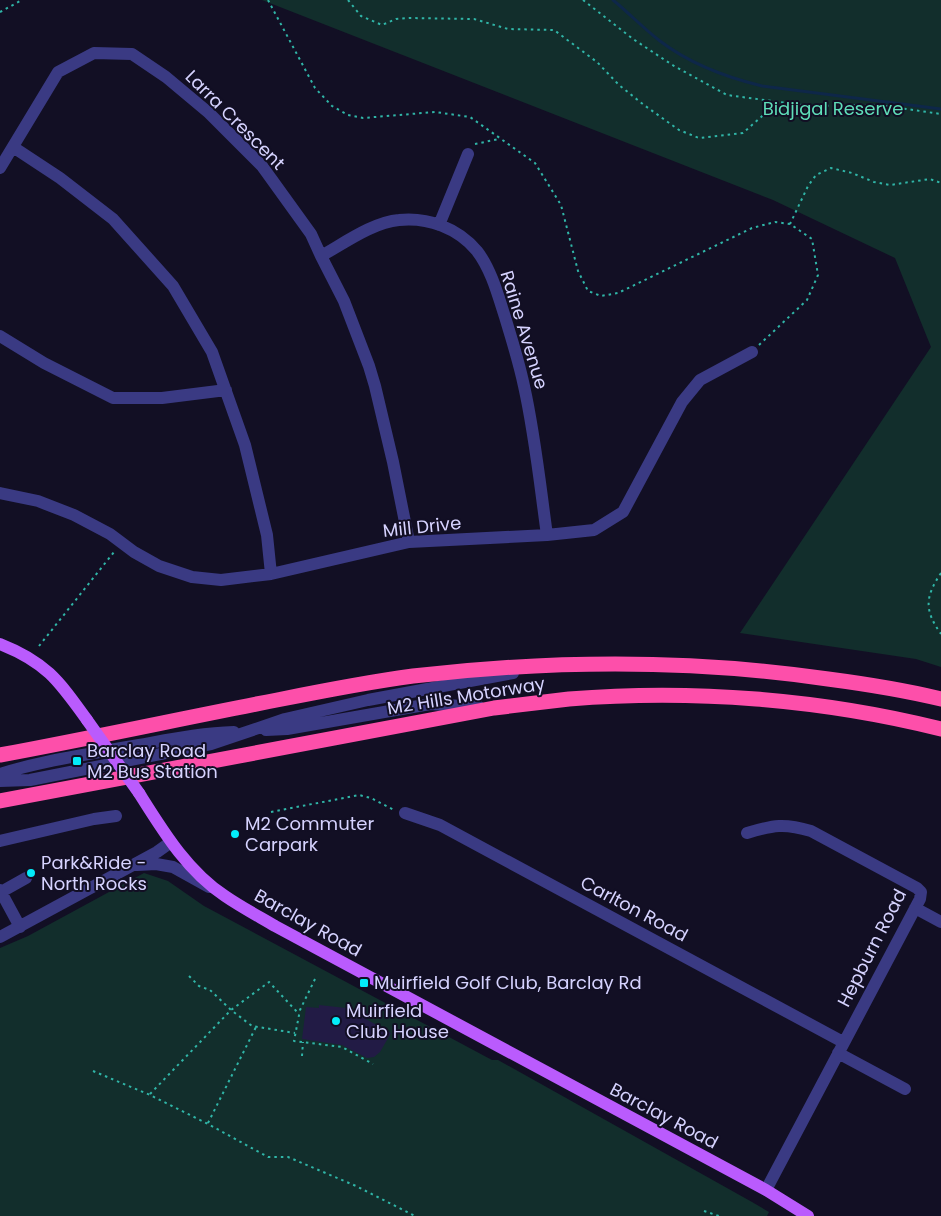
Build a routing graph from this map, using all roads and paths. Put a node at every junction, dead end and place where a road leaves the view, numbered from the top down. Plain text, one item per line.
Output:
1 (22, 0) edge
2 (268, 0) edge
3 (348, 0) edge
4 (583, 0) edge
5 (0, 12) edge
6 (778, 102) junction
7 (941, 114) edge
8 (500, 139) junction
9 (13, 147) junction
10 (468, 154) joint
11 (0, 168) edge
12 (941, 183) edge
13 (790, 224) junction
14 (439, 225) junction
15 (321, 256) junction
16 (0, 336) edge
17 (752, 352) joint
18 (226, 390) junction
19 (0, 493) edge
20 (547, 535) junction
21 (121, 542) junction
22 (409, 542) junction
23 (941, 573) edge
24 (271, 574) junction
25 (941, 634) edge
26 (0, 644) edge
27 (39, 646) dead end
28 (559, 665) junction
29 (941, 700) edge
30 (494, 708) junction
31 (941, 729) edge
32 (248, 731) junction
33 (0, 756) edge
34 (0, 774) edge
35 (0, 781) edge
36 (0, 801) edge
37 (271, 812) dead end
38 (405, 813) joint
39 (116, 816) dead end
40 (747, 834) dead end
41 (0, 841) edge
42 (171, 842) junction
43 (135, 865) junction
44 (26, 878) dead end
45 (1, 891) edge
46 (224, 896) junction
47 (915, 908) junction
48 (941, 922) edge
49 (20, 927) junction
50 (0, 937) edge
51 (189, 976) dead end
52 (316, 980) dead end
53 (231, 1010) junction
54 (299, 1014) junction
55 (256, 1027) junction
56 (295, 1033) junction
57 (303, 1042) junction
58 (840, 1048) junction
59 (302, 1056) dead end
60 (373, 1064) dead end
61 (94, 1071) dead end
62 (904, 1089) dead end
63 (150, 1094) junction
64 (208, 1124) junction
65 (766, 1190) junction
66 (704, 1211) dead end
67 (415, 1216) edge
68 (719, 1216) edge
69 (808, 1216) edge

1 - 5 path
2 - 8 path
3 - 6 path
4 - 6 path
6 - 7 path
8 - 10 path
8 - 13 path
9 - 11 street, Larra Crescent
9 - 15 street, Larra Crescent
9 - 18 street
10 - 14 street
12 - 13 path
13 - 17 path
14 - 15 street, Raine Avenue
14 - 20 street, Raine Avenue
15 - 22 street, Larra Crescent
16 - 18 street
17 - 20 street, Mill Drive
18 - 24 street
19 - 21 street, Mill Drive
20 - 22 street, Mill Drive
21 - 24 street, Mill Drive
21 - 27 path
22 - 24 street, Mill Drive
23 - 25 path
26 - 42 main road, Barclay Road, bridge
28 - 29 highway, M2 Hills Motorway
28 - 32 street
28 - 33 highway, M2 Hills Motorway
30 - 31 highway, M2 Hills Motorway
30 - 32 street
30 - 36 highway, M2 Hills Motorway
32 - 34 street
32 - 35 street
37 - 38 path
38 - 58 street, Carlton Road
39 - 41 street
40 - 47 street, Hepburn Road
42 - 43 street
42 - 46 main road, Barclay Road
43 - 46 street
43 - 49 street
44 - 45 street
45 - 49 street
46 - 65 main road, Barclay Road
47 - 48 street
47 - 58 street, Hepburn Road
49 - 50 street
51 - 53 path
52 - 54 path
53 - 54 path
53 - 55 path
53 - 63 path
54 - 56 path
55 - 56 path
55 - 64 path
56 - 57 path
57 - 59 path
57 - 60 path
58 - 62 street, Carlton Road
58 - 65 street, Hepburn Road
61 - 63 path
63 - 64 path
64 - 67 path
65 - 69 main road, Barclay Road
66 - 68 path

